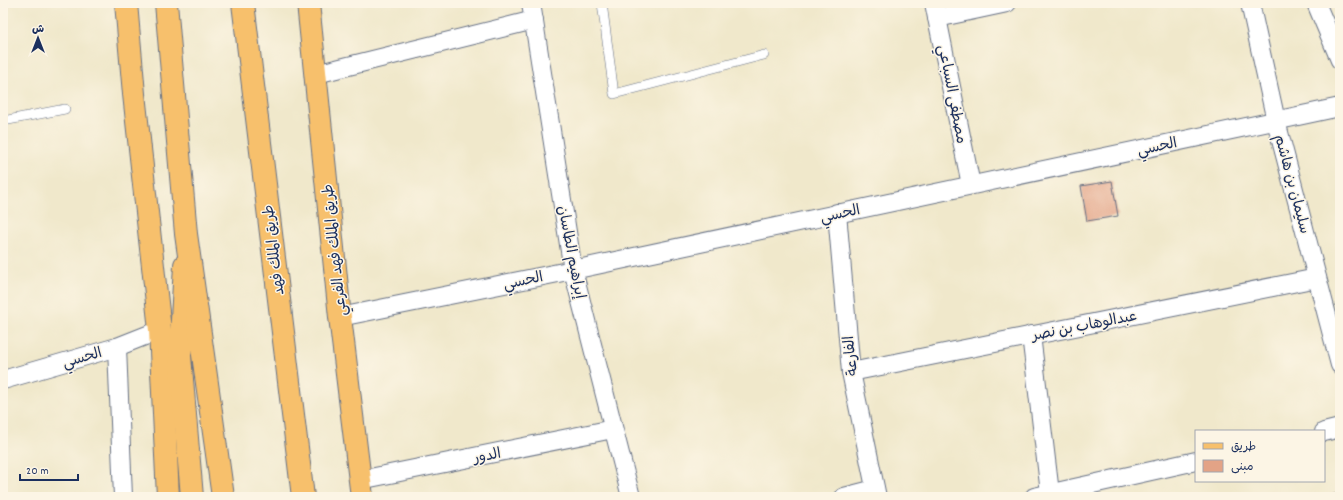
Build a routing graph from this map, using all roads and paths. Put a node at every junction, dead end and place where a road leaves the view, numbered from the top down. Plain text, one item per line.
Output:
1 (126, 3) edge
2 (166, 3) edge
3 (243, 3) edge
4 (308, 3) edge
5 (602, 3) edge
6 (1007, 3) edge
7 (1250, 3) edge
8 (1316, 3) edge
9 (936, 10) edge
10 (532, 12) edge
11 (764, 55) dead end
12 (1340, 60) edge
13 (316, 74) junction
14 (1340, 107) edge
15 (65, 109) dead end
16 (1276, 120) junction
17 (3, 121) edge
18 (971, 185) junction
19 (837, 214) junction
20 (186, 234) junction
21 (573, 270) junction
22 (1317, 278) junction
23 (340, 317) junction
24 (160, 330) junction
25 (1031, 335) junction
26 (117, 347) junction
27 (1340, 365) edge
28 (851, 372) junction
29 (3, 380) edge
30 (1340, 428) edge
31 (614, 429) junction
32 (1325, 432) edge
33 (1195, 461) edge
34 (361, 489) edge
35 (305, 492) edge
36 (876, 493) edge
37 (1042, 495) edge
38 (123, 497) edge
39 (168, 497) edge
40 (192, 497) edge
41 (223, 497) edge
42 (631, 497) edge
43 (844, 497) edge

1 - 24 main road
2 - 20 main road
3 - 35 main road, طريق الملك فهد
4 - 13 main road, طريق الملك فهد الفرعي
5 - 11 lane
6 - 9 street
7 - 16 street, سليمان بن هاشم
8 - 12 street
9 - 18 street, مصطفى السباعي
10 - 13 street
10 - 21 street, إبراهيم الطاسان
13 - 23 main road, طريق الملك فهد الفرعي
14 - 16 street, الحسي
15 - 17 lane
16 - 18 street, الحسي
16 - 22 street, سليمان بن هاشم
18 - 19 street, الحسي
19 - 21 street, الحسي
19 - 28 street, الفارعة
20 - 40 main road
20 - 41 main road
21 - 23 street, الحسي
21 - 31 street, إبراهيم الطاسان
22 - 25 street, عبدالوهاب بن نصر
22 - 27 street, سليمان بن هاشم
23 - 34 main road, طريق الملك فهد الفرعي
24 - 26 street, الحسي
24 - 39 main road
25 - 28 street, عبدالوهاب بن نصر
25 - 37 street
26 - 29 street, الحسي
26 - 38 street
28 - 36 street, الفارعة
30 - 32 street
31 - 34 street, الدور
31 - 42 street, إبراهيم الطاسان
33 - 37 street
36 - 43 street

